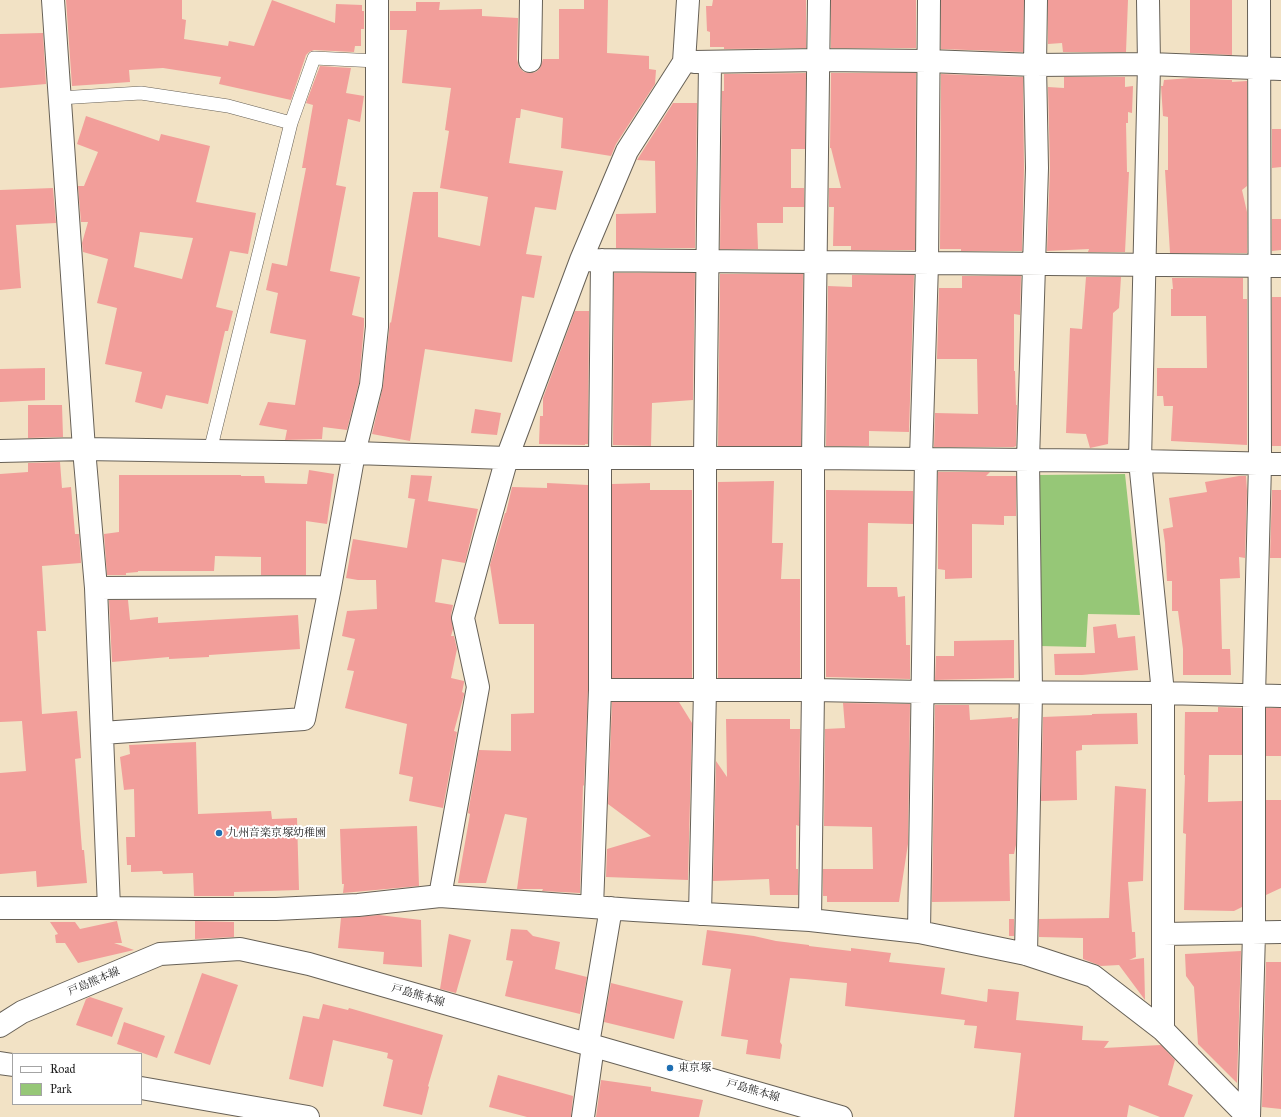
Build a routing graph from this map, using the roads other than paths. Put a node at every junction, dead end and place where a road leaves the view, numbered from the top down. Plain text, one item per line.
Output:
1 (52, 0) edge
2 (376, 0) edge
3 (531, 0) edge
4 (688, 0) edge
5 (818, 0) edge
6 (929, 0) edge
7 (1036, 0) edge
8 (1148, 0) edge
9 (1259, 0) edge
10 (818, 60) junction
11 (377, 61) junction
12 (530, 61) dead end
13 (928, 61) junction
14 (684, 62) junction
15 (710, 62) junction
16 (1149, 64) junction
17 (1035, 65) junction
18 (1259, 69) junction
19 (1281, 69) edge
20 (59, 98) junction
21 (291, 123) junction
22 (591, 260) junction
23 (708, 261) junction
24 (815, 262) junction
25 (927, 264) junction
26 (1034, 264) junction
27 (1144, 265) junction
28 (1259, 266) junction
29 (1281, 266) edge
30 (84, 449) junction
31 (0, 451) edge
32 (210, 451) junction
33 (354, 454) junction
34 (507, 458) junction
35 (600, 458) junction
36 (705, 458) junction
37 (813, 458) junction
38 (923, 459) junction
39 (1028, 460) junction
40 (1140, 461) junction
41 (1260, 464) junction
42 (1281, 464) edge
43 (96, 588) junction
44 (330, 588) junction
45 (600, 690) junction
46 (705, 690) junction
47 (813, 690) junction
48 (922, 692) junction
49 (1031, 692) junction
50 (1163, 693) junction
51 (1254, 696) junction
52 (1281, 696) edge
53 (102, 733) junction
54 (440, 896) junction
55 (0, 908) edge
56 (109, 908) junction
57 (602, 908) junction
58 (700, 914) junction
59 (810, 920) junction
60 (919, 932) junction
61 (1254, 932) junction
62 (1281, 932) edge
63 (1163, 934) junction
64 (1026, 954) junction
65 (0, 1026) edge
66 (1163, 1030) junction
67 (590, 1045) junction
68 (0, 1063) edge
69 (12, 1065) edge
70 (142, 1088) edge
71 (229, 1111) edge
72 (308, 1117) edge
73 (583, 1117) edge
74 (841, 1117) edge
75 (1248, 1117) edge

1 - 20 street
2 - 11 street
3 - 12 street
4 - 14 street
5 - 10 street
6 - 13 street
7 - 17 street
8 - 16 street
9 - 18 street
10 - 13 street
10 - 15 street
10 - 24 street
11 - 21 lane
11 - 33 street
13 - 17 street
13 - 25 street
14 - 15 street
14 - 22 street
15 - 23 street
16 - 17 street
16 - 18 street
16 - 27 street
17 - 26 street
18 - 19 street
18 - 28 street
20 - 21 lane
20 - 30 street
21 - 32 lane
22 - 23 street
22 - 34 street
22 - 35 street
23 - 24 street
23 - 36 street
24 - 25 street
24 - 37 street
25 - 26 street
25 - 38 street
26 - 27 street
26 - 39 street
27 - 28 street
27 - 40 street
28 - 29 street
28 - 41 street
30 - 31 street
30 - 32 street
30 - 43 street
32 - 33 street
33 - 34 street
33 - 44 street
34 - 35 street
34 - 54 street
35 - 36 street
35 - 45 street
36 - 37 street
36 - 46 street
37 - 38 street
37 - 47 street
38 - 39 street
38 - 48 street
39 - 40 street
39 - 49 street
40 - 41 street
40 - 50 street
41 - 42 street
41 - 51 street
43 - 44 street
43 - 53 street
44 - 53 street
45 - 46 street
45 - 57 street
46 - 47 street
46 - 58 street
47 - 48 street
47 - 59 street
48 - 49 street
48 - 60 street
49 - 50 street
49 - 64 street
50 - 51 street
50 - 63 street
51 - 52 street
51 - 61 street
53 - 56 street
54 - 56 street
54 - 57 street
55 - 56 street
57 - 58 street
57 - 67 street
58 - 59 street
59 - 60 street
60 - 64 street
61 - 62 street
61 - 63 street
61 - 75 street
63 - 66 street
64 - 66 street
65 - 67 street, 戸島熊本線
66 - 75 street
67 - 73 street
67 - 74 street, 戸島熊本線
68 - 69 street
70 - 71 street
71 - 72 street

